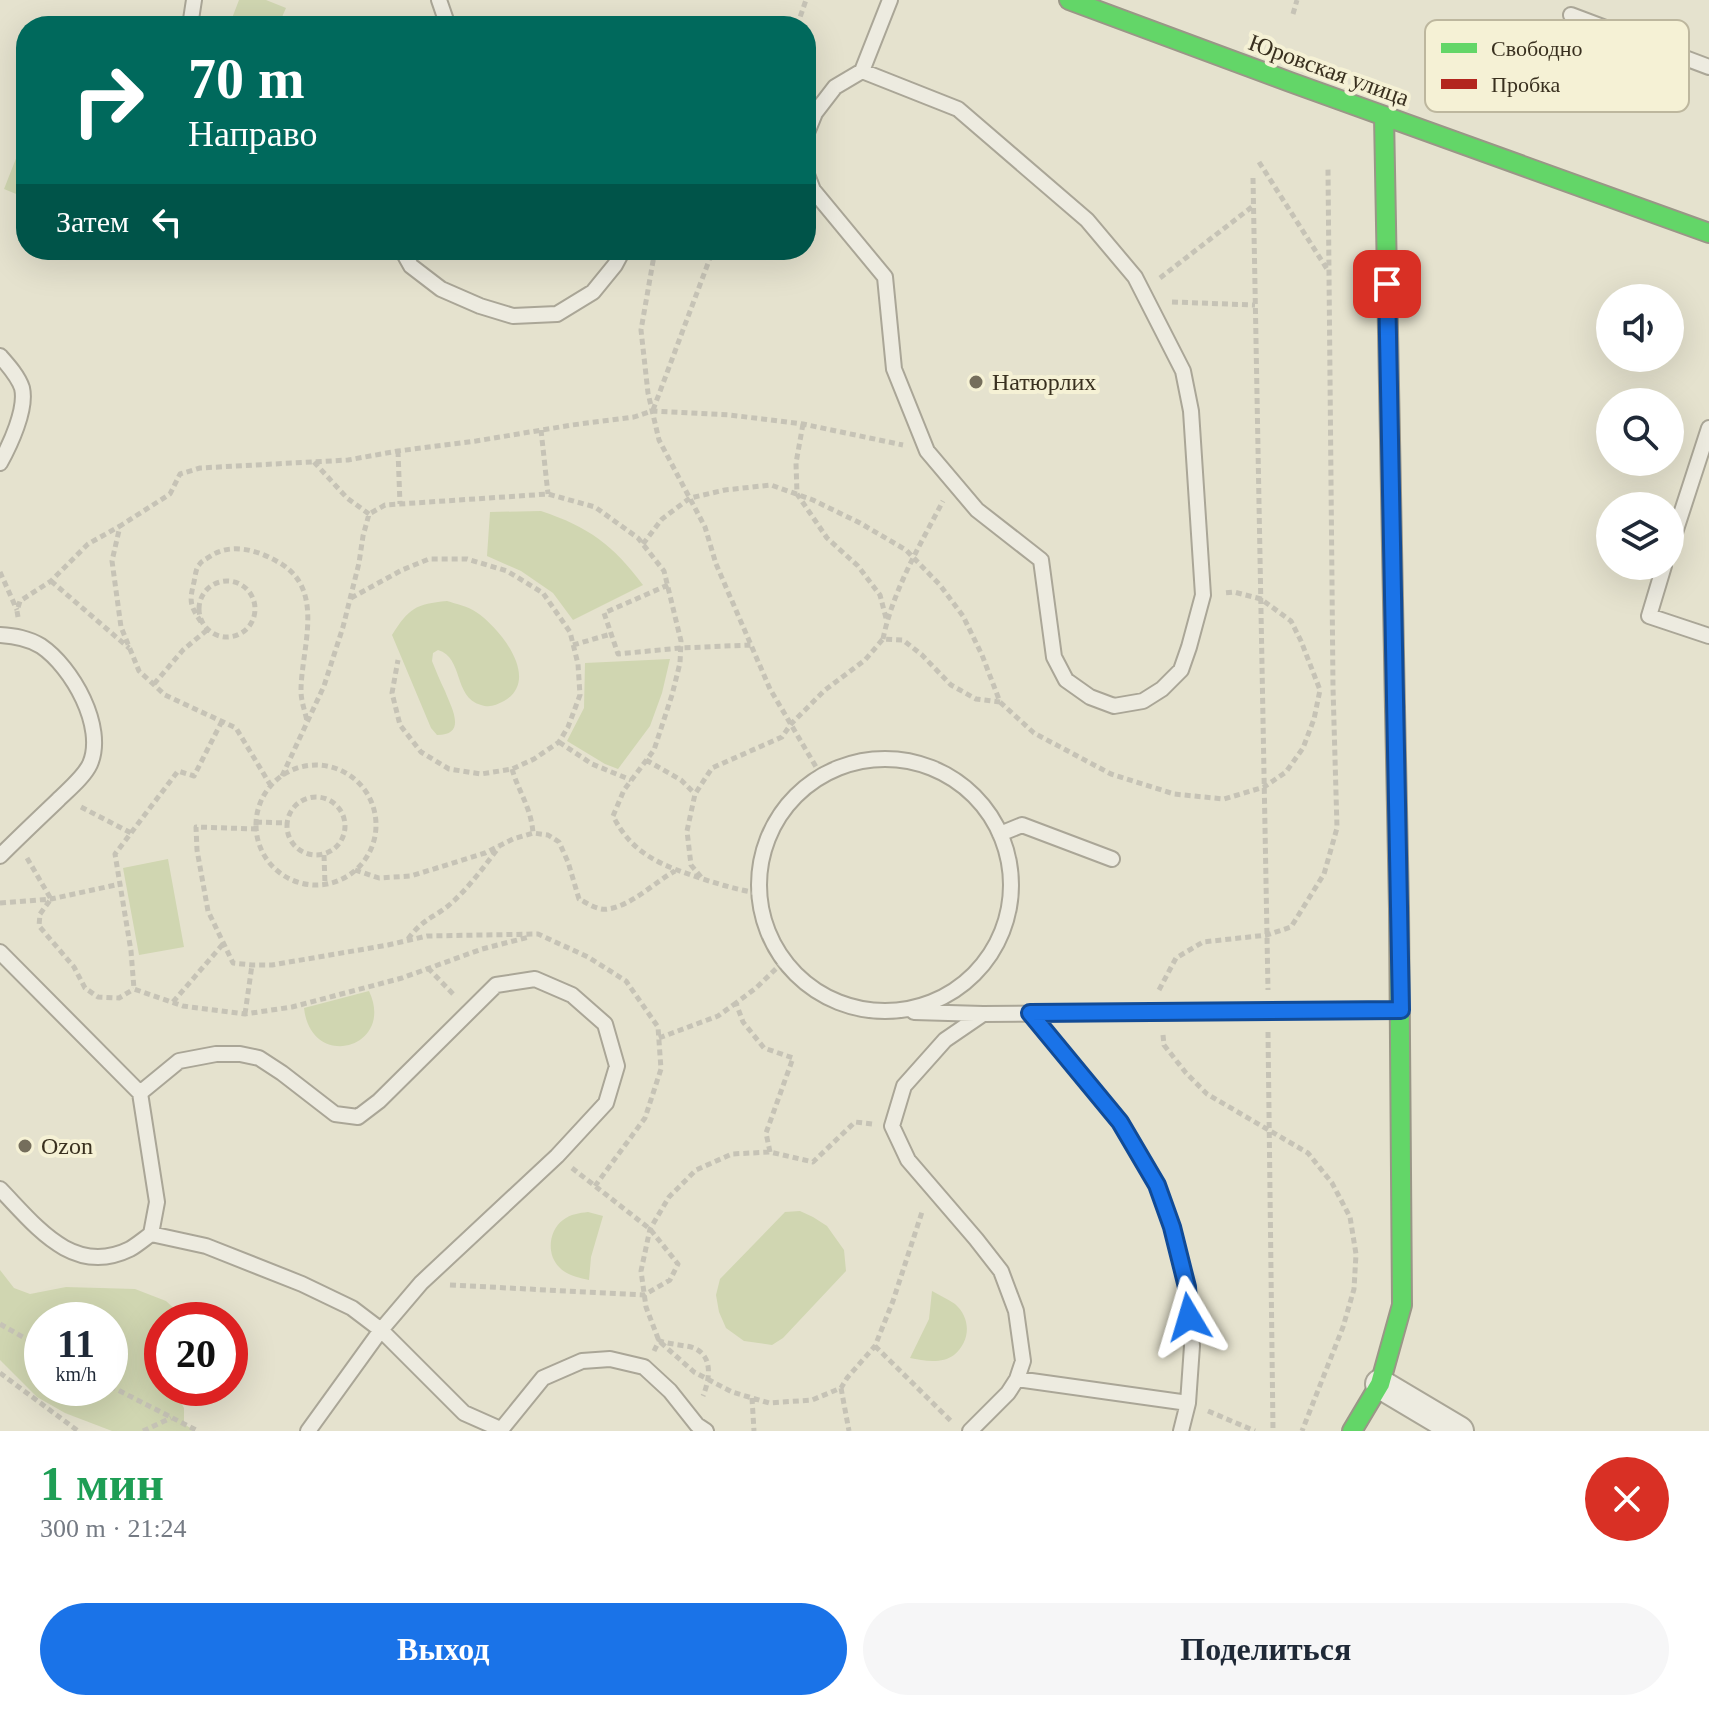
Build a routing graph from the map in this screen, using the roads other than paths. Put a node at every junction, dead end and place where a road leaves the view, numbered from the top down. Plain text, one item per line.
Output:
1 (890, 0) edge
2 (1069, 0) edge
3 (1571, 15) dead end
4 (1584, 20) edge
5 (1689, 59) edge
6 (1709, 67) edge
7 (862, 71) junction
8 (816, 112) edge
9 (1384, 116) junction
10 (816, 194) edge
11 (1709, 233) edge
12 (408, 260) edge
13 (618, 260) edge
14 (0, 356) edge
15 (1709, 428) edge
16 (0, 463) edge
17 (1684, 505) edge
18 (1660, 580) edge
19 (0, 635) edge
20 (1709, 636) edge
21 (1000, 834) junction
22 (0, 856) edge
23 (1112, 859) dead end
24 (0, 952) edge
25 (1401, 1010) junction
26 (902, 1011) junction
27 (1030, 1013) junction
28 (983, 1014) junction
29 (140, 1093) junction
30 (0, 1189) edge
31 (151, 1234) junction
32 (381, 1330) junction
33 (1017, 1379) junction
34 (1380, 1384) junction
35 (1188, 1403) junction
36 (500, 1430) edge
37 (308, 1431) edge
38 (706, 1431) edge
39 (970, 1431) edge
40 (1181, 1431) edge
41 (1352, 1431) edge
42 (1459, 1431) edge

1 - 7 lane
2 - 9 street, Юровская улица
3 - 4 lane
5 - 6 lane
7 - 8 lane
7 - 10 lane
9 - 11 street, Юровская улица
9 - 25 street
12 - 13 lane
14 - 16 lane
15 - 17 lane
18 - 20 lane
19 - 22 lane
21 - 23 lane
21 - 26 lane
21 - 26 lane
24 - 29 lane
25 - 27 lane
25 - 34 street
26 - 28 lane
27 - 28 lane
27 - 35 lane
28 - 33 lane
29 - 31 lane
29 - 32 lane
30 - 31 lane
31 - 32 lane
32 - 36 lane
32 - 37 lane
33 - 35 lane
33 - 39 lane
34 - 41 street
34 - 42 street
35 - 40 lane
36 - 38 lane

